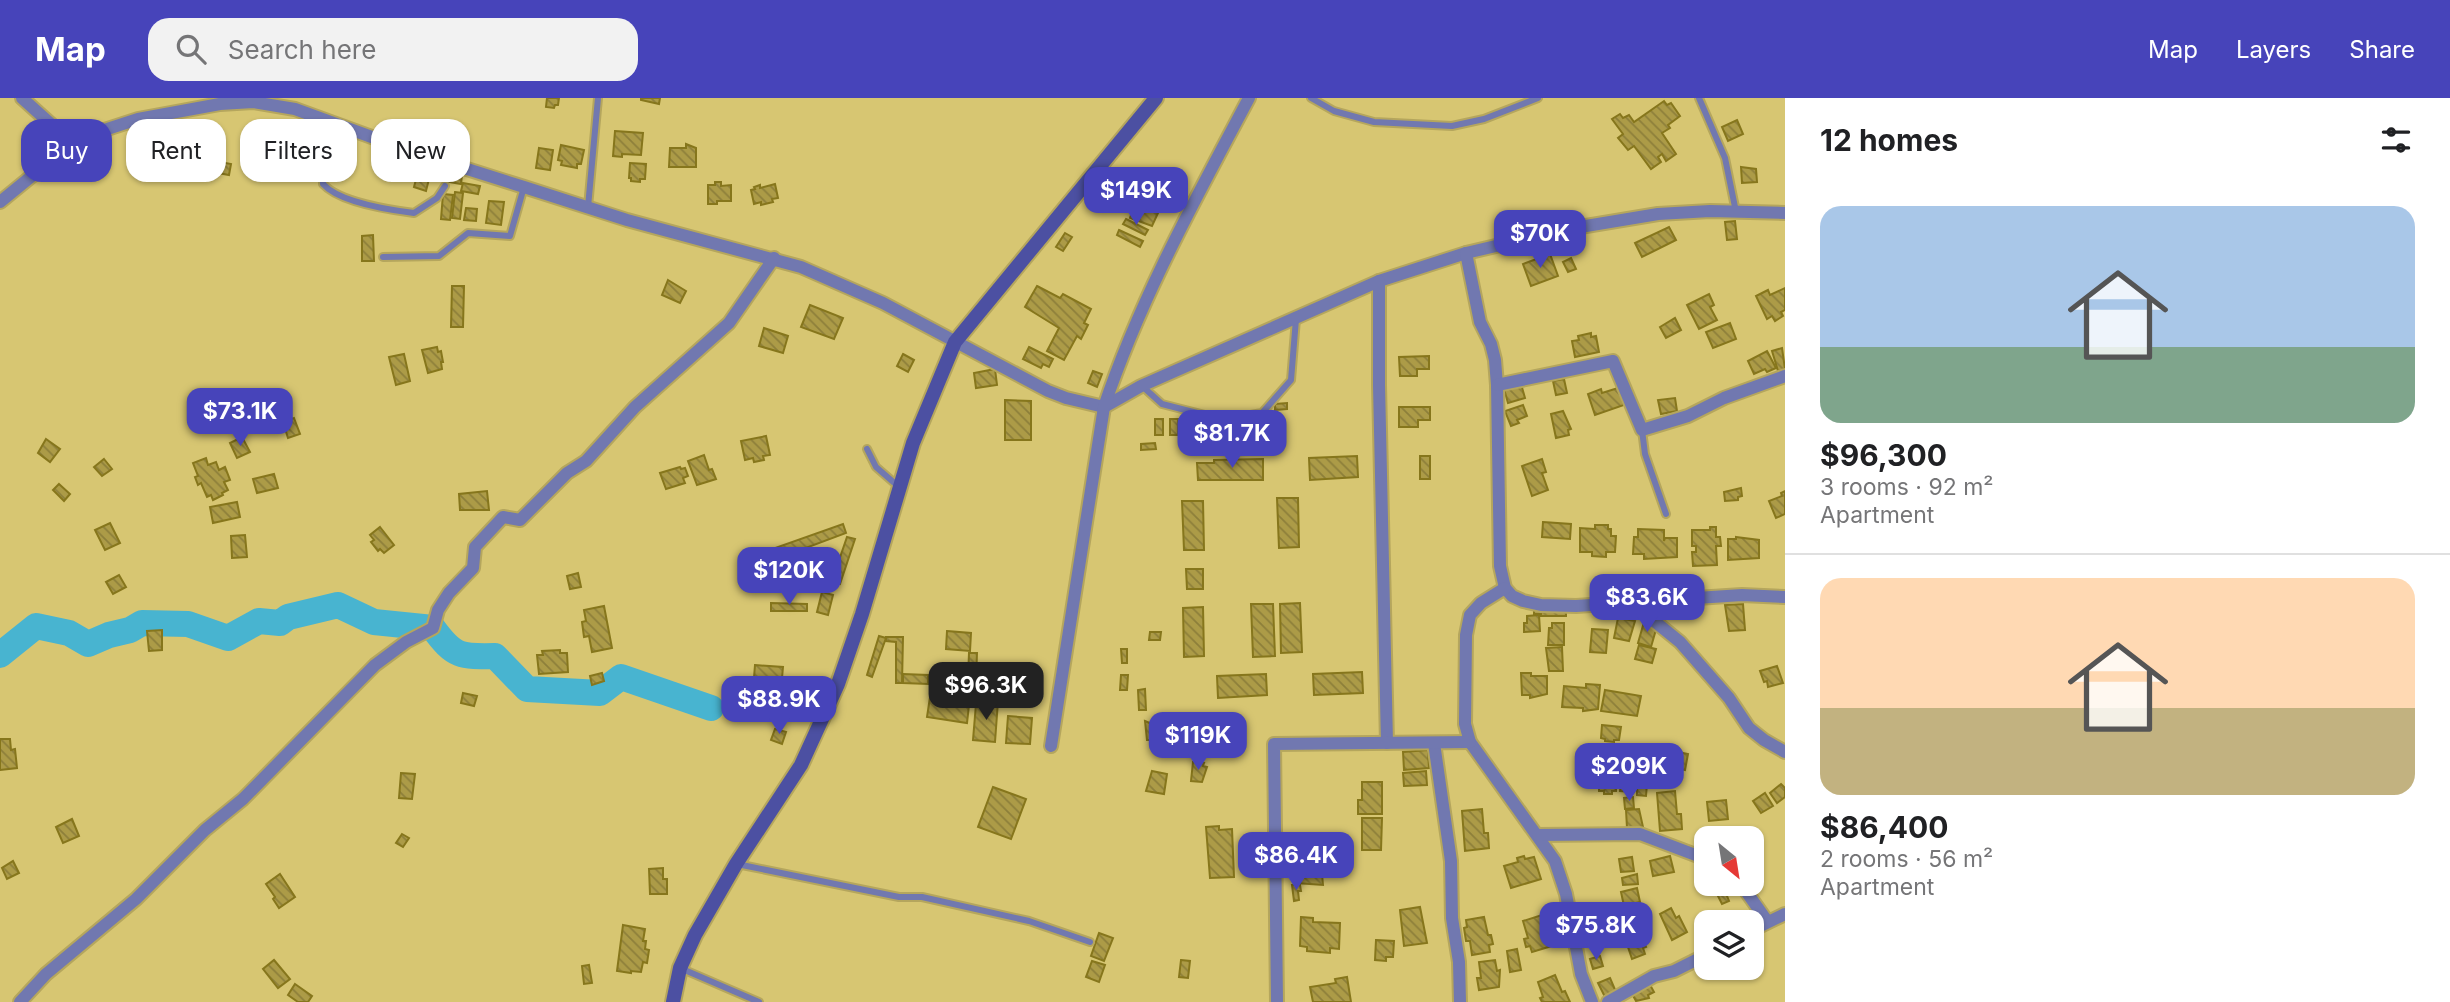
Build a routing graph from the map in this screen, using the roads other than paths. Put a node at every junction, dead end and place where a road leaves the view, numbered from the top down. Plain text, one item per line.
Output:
1 (22, 98) edge
2 (598, 98) edge
3 (1156, 98) edge
4 (1249, 98) edge
5 (1311, 98) edge
6 (1538, 98) edge
7 (1699, 98) edge
8 (45, 119) edge
9 (324, 119) edge
10 (112, 127) edge
11 (357, 131) edge
12 (24, 182) edge
13 (323, 182) edge
14 (445, 186) dead end
15 (524, 187) junction
16 (0, 202) edge
17 (588, 207) junction
18 (1737, 212) junction
19 (1785, 213) edge
20 (1466, 253) junction
21 (383, 257) dead end
22 (774, 258) junction
23 (1379, 281) junction
24 (1296, 317) junction
25 (955, 342) junction
26 (1785, 376) edge
27 (1497, 385) junction
28 (1141, 386) junction
29 (1104, 407) junction
30 (1642, 430) junction
31 (867, 449) dead end
32 (899, 487) junction
33 (1666, 514) dead end
34 (1504, 588) junction
35 (1785, 597) edge
36 (1632, 603) junction
37 (1470, 742) junction
38 (1387, 743) junction
39 (1434, 743) junction
40 (1051, 746) dead end
41 (1785, 752) edge
42 (1538, 835) junction
43 (1694, 854) edge
44 (736, 864) junction
45 (1749, 896) edge
46 (1785, 914) edge
47 (1767, 921) junction
48 (1764, 923) edge
49 (1090, 942) dead end
50 (1694, 961) edge
51 (680, 968) junction
52 (20, 1002) edge
53 (673, 1002) edge
54 (758, 1002) edge
55 (1277, 1002) edge
56 (1460, 1002) edge
57 (1592, 1002) edge
58 (1608, 1002) edge

1 - 8 street
2 - 17 lane
3 - 25 street
4 - 29 street
5 - 6 lane
7 - 18 lane
9 - 10 street
11 - 15 street
12 - 16 street
13 - 14 lane
15 - 17 street
15 - 21 lane
17 - 22 street
18 - 19 street
18 - 20 street
20 - 23 street
20 - 27 street
22 - 25 street
22 - 52 street
23 - 24 street
23 - 38 street
24 - 28 street
24 - 28 lane
25 - 29 street
25 - 32 street
26 - 30 street
27 - 30 street
27 - 34 street
28 - 29 street
29 - 40 street
30 - 33 lane
31 - 32 lane
32 - 44 street
34 - 36 street
34 - 37 street
35 - 36 street
36 - 41 street
37 - 39 street
37 - 42 street
38 - 39 street
38 - 55 street
39 - 56 street
42 - 43 street
42 - 57 street
44 - 49 lane
44 - 51 street
45 - 47 street
46 - 47 street
47 - 48 street
50 - 58 street
51 - 53 street
51 - 54 lane

